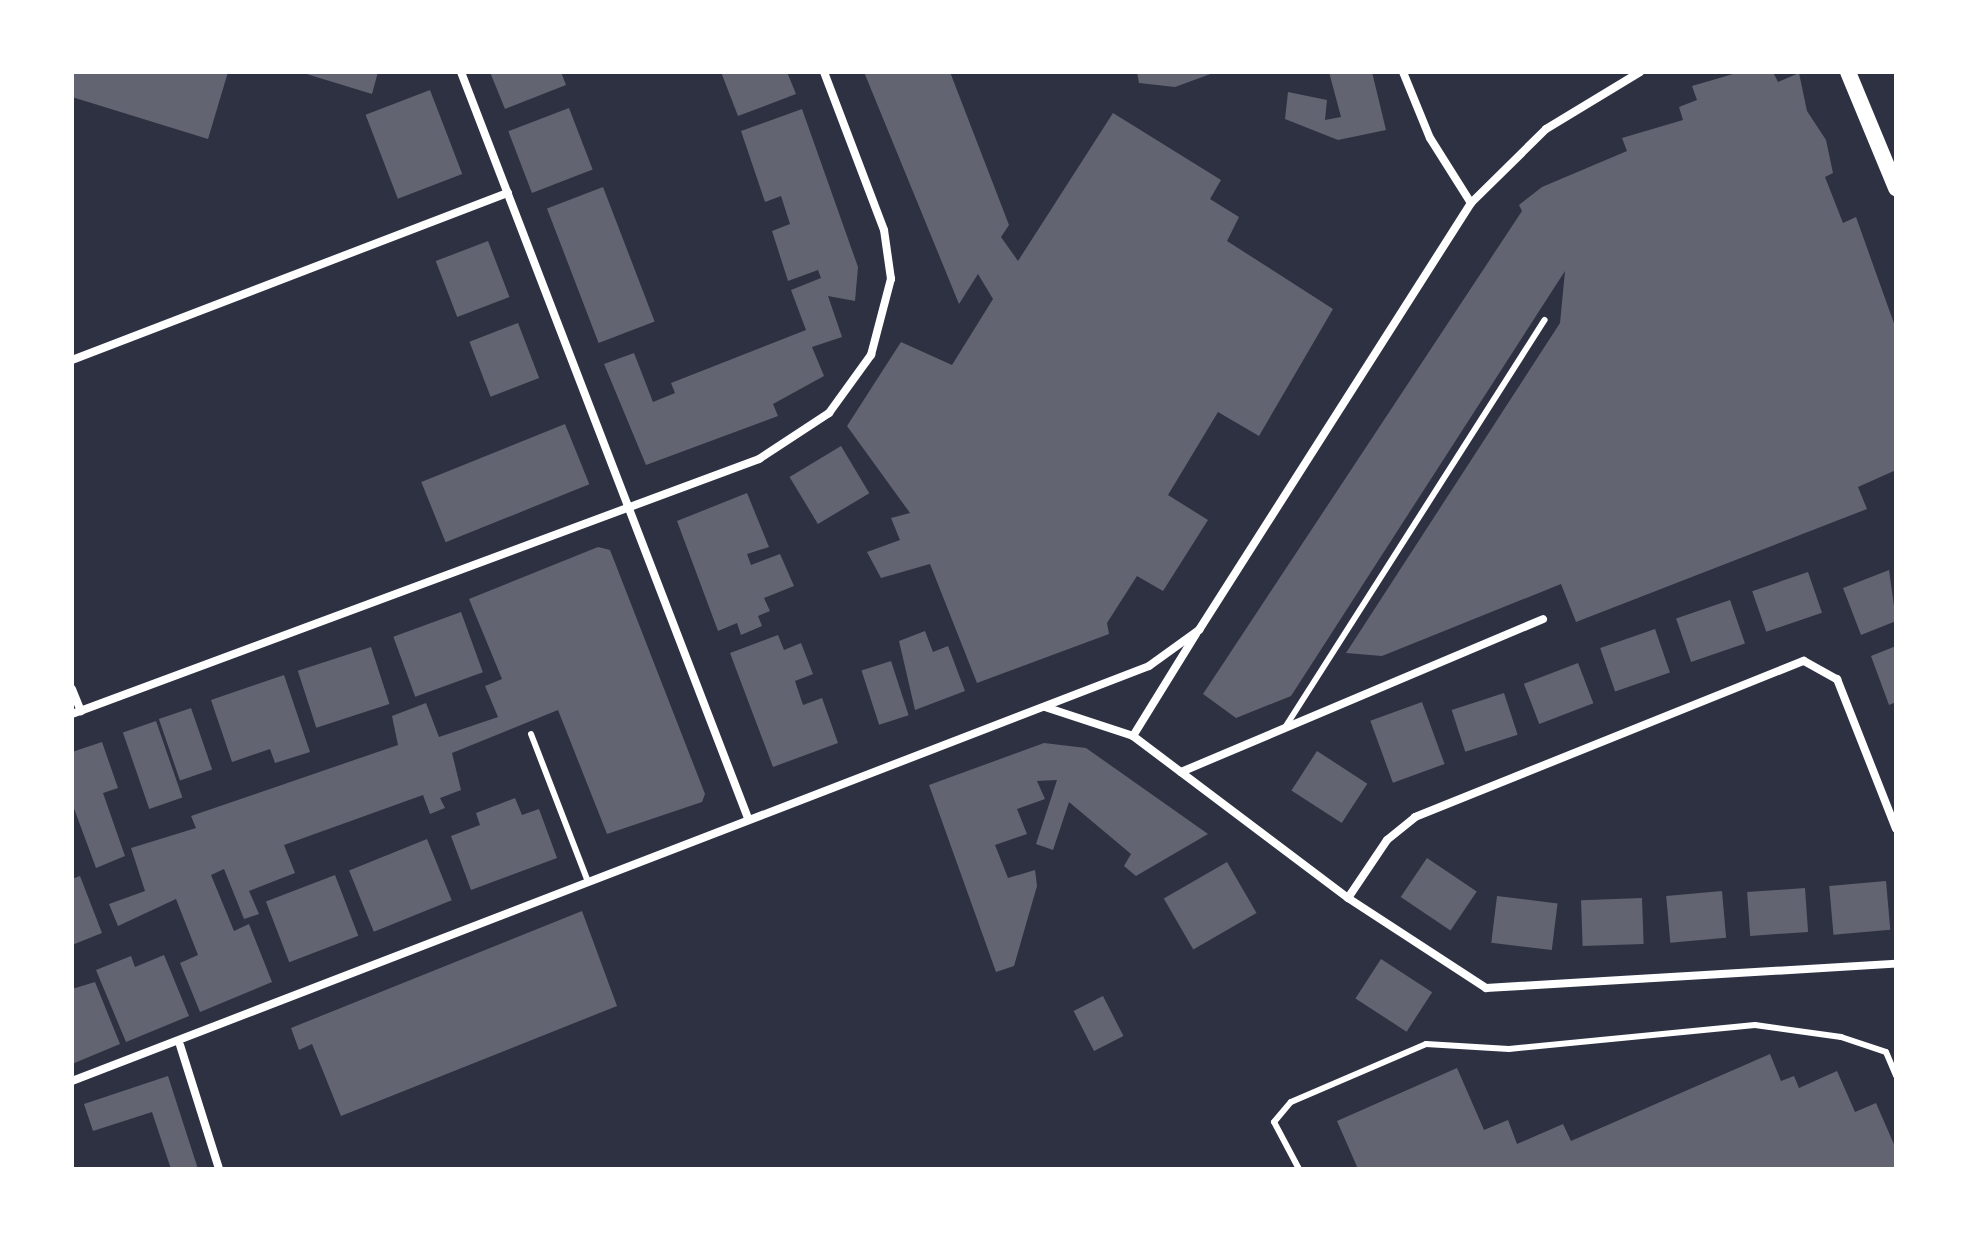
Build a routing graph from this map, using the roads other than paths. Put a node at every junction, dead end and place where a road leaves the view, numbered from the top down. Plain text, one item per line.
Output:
1 (461, 72) edge
2 (824, 72) edge
3 (1403, 72) edge
4 (1640, 72) edge
5 (1848, 72) edge
6 (1896, 188) edge
7 (508, 193) junction
8 (1471, 203) junction
9 (1545, 320) dead end
10 (72, 360) edge
11 (630, 508) junction
12 (1543, 619) dead end
13 (1199, 630) junction
14 (72, 689) edge
15 (1044, 707) junction
16 (76, 712) edge
17 (1284, 729) junction
18 (531, 734) dead end
19 (1133, 736) junction
20 (1181, 772) junction
21 (748, 818) junction
22 (1896, 829) edge
23 (588, 882) junction
24 (1348, 898) junction
25 (1896, 964) edge
26 (180, 1045) junction
27 (1896, 1076) edge
28 (72, 1081) edge
29 (219, 1169) edge
30 (1299, 1169) edge

1 - 7 street
2 - 11 street
3 - 8 street
4 - 8 street
5 - 6 main road
7 - 10 street
7 - 11 street
8 - 13 street
9 - 17 lane
11 - 16 street
11 - 21 street
12 - 17 street
13 - 15 street
13 - 19 street
14 - 16 street
15 - 19 street
15 - 21 street
17 - 20 street
18 - 23 lane
19 - 20 street
20 - 24 street
21 - 23 street
22 - 24 street
23 - 26 street
24 - 25 street
26 - 28 street
26 - 29 street
27 - 30 lane

